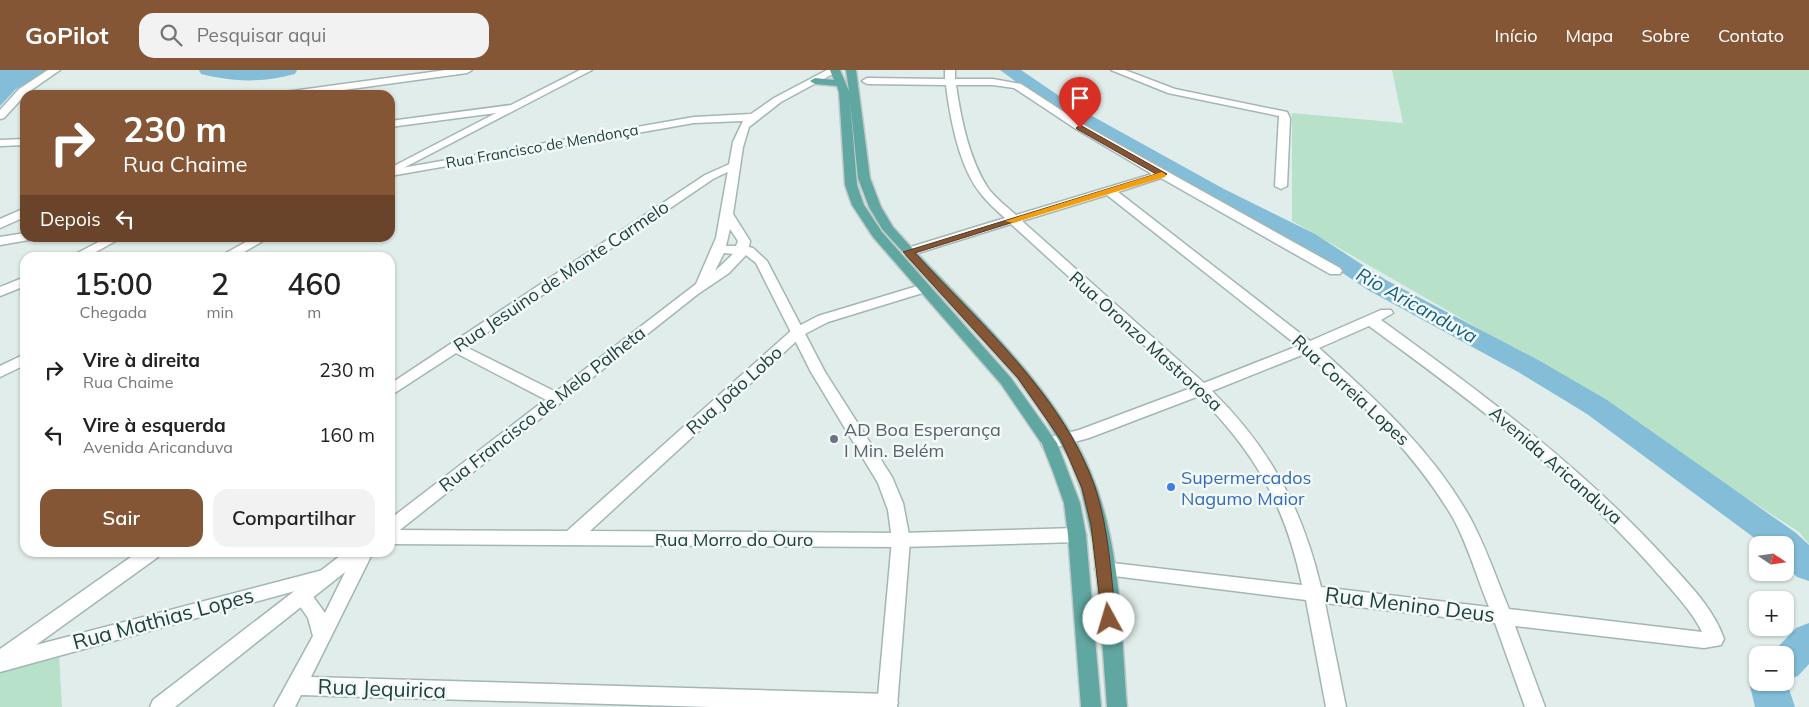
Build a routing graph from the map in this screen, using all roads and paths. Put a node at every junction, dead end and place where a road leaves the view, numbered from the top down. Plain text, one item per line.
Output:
1 (55, 70) edge
2 (467, 70) edge
3 (587, 70) edge
4 (821, 70) edge
5 (835, 70) edge
6 (852, 70) edge
7 (1116, 70) edge
8 (950, 75) edge
9 (815, 81) junction
10 (867, 81) dead end
11 (842, 84) junction
12 (801, 86) junction
13 (25, 90) edge
14 (321, 90) edge
15 (20, 95) edge
16 (774, 104) junction
17 (515, 108) junction
18 (0, 116) edge
19 (756, 116) junction
20 (694, 120) junction
21 (395, 123) edge
22 (20, 142) edge
23 (0, 143) edge
24 (734, 165) junction
25 (395, 169) edge
26 (395, 171) edge
27 (1163, 174) junction
28 (1281, 186) dead end
29 (1110, 191) junction
30 (20, 214) edge
31 (727, 214) junction
32 (1013, 220) junction
33 (0, 224) edge
34 (20, 238) edge
35 (0, 241) edge
36 (108, 242) edge
37 (254, 242) edge
38 (720, 249) junction
39 (743, 250) junction
40 (87, 252) edge
41 (235, 252) edge
42 (908, 252) junction
43 (1335, 271) dead end
44 (20, 282) edge
45 (924, 288) junction
46 (693, 291) junction
47 (0, 292) edge
48 (798, 332) junction
49 (455, 347) junction
50 (1310, 347) junction
51 (20, 362) edge
52 (0, 372) edge
53 (395, 388) edge
54 (1203, 389) junction
55 (555, 398) junction
56 (1058, 441) junction
57 (395, 524) edge
58 (1077, 535) junction
59 (395, 537) edge
60 (571, 538) junction
61 (901, 540) junction
62 (145, 557) edge
63 (352, 557) edge
64 (362, 557) edge
65 (1104, 569) junction
66 (328, 576) junction
67 (1314, 592) junction
68 (302, 596) junction
69 (1502, 615) junction
70 (1714, 636) joint
71 (324, 637) junction
72 (0, 661) edge
73 (296, 686) junction
74 (887, 705) edge
75 (160, 707) edge
76 (284, 707) edge
77 (1091, 707) edge
78 (1118, 707) edge
79 (1336, 707) edge
80 (1534, 707) edge

1 - 13 street
2 - 14 street
3 - 17 street
4 - 12 street, Rua Francisco de Melo Palheta
5 - 9 street, Rua Francisco de Melo Palheta
5 - 11 main road
6 - 42 main road
7 - 28 street
8 - 10 street
8 - 27 street
8 - 32 street, Rua Oronzo Mastrorosa
9 - 11 main road
9 - 12 street, Rua Francisco de Melo Palheta
11 - 45 main road
12 - 16 street, Rua Francisco de Melo Palheta
15 - 18 street
16 - 19 street, Rua Francisco de Melo Palheta
16 - 20 street, Rua Francisco de Mendonça
17 - 21 street
17 - 25 street
19 - 20 street, Rua Francisco de Mendonça
19 - 24 street, Rua Francisco de Melo Palheta
20 - 26 street, Rua Francisco de Mendonça
22 - 23 street
24 - 31 street, Rua Francisco de Melo Palheta
24 - 49 street, Rua Jesuino de Monte Carmelo
27 - 29 street
27 - 43 street
29 - 32 street
29 - 50 street, Rua Correia Lopes
30 - 33 street
31 - 38 street, Rua Francisco de Melo Palheta
31 - 39 street
32 - 42 street
32 - 54 street, Rua Oronzo Mastrorosa
34 - 35 street
36 - 40 street
37 - 41 street
38 - 39 street
38 - 46 street, Rua Francisco de Melo Palheta
39 - 46 street, Rua Francisco de Melo Palheta
39 - 48 street
42 - 56 main road
44 - 47 street
45 - 48 street, Rua João Lobo
45 - 56 main road
46 - 55 street, Rua Francisco de Melo Palheta
48 - 60 street, Rua João Lobo
48 - 61 street
49 - 53 street, Rua Jesuino de Monte Carmelo
49 - 55 street
50 - 54 street
50 - 69 street, Rua Correia Lopes
50 - 70 street, Avenida Aricanduva
51 - 52 street
54 - 56 street
54 - 67 street, Rua Oronzo Mastrorosa
55 - 57 street, Rua Francisco de Melo Palheta
56 - 58 main road
56 - 65 main road
58 - 61 street, Rua Morro do Ouro
58 - 77 main road
59 - 60 street, Rua Morro do Ouro
60 - 61 street, Rua Morro do Ouro
61 - 74 street
62 - 72 street
63 - 66 street
64 - 71 street
65 - 67 street, Rua Menino Deus
65 - 78 main road
66 - 68 street
66 - 72 street, Rua Mathias Lopes
67 - 69 street, Rua Menino Deus
67 - 79 street, Rua Oronzo Mastrorosa
68 - 71 street
68 - 75 street
69 - 70 street, Rua Menino Deus
69 - 80 street, Rua Correia Lopes
71 - 73 street
73 - 74 street, Rua Jequirica
73 - 76 street

